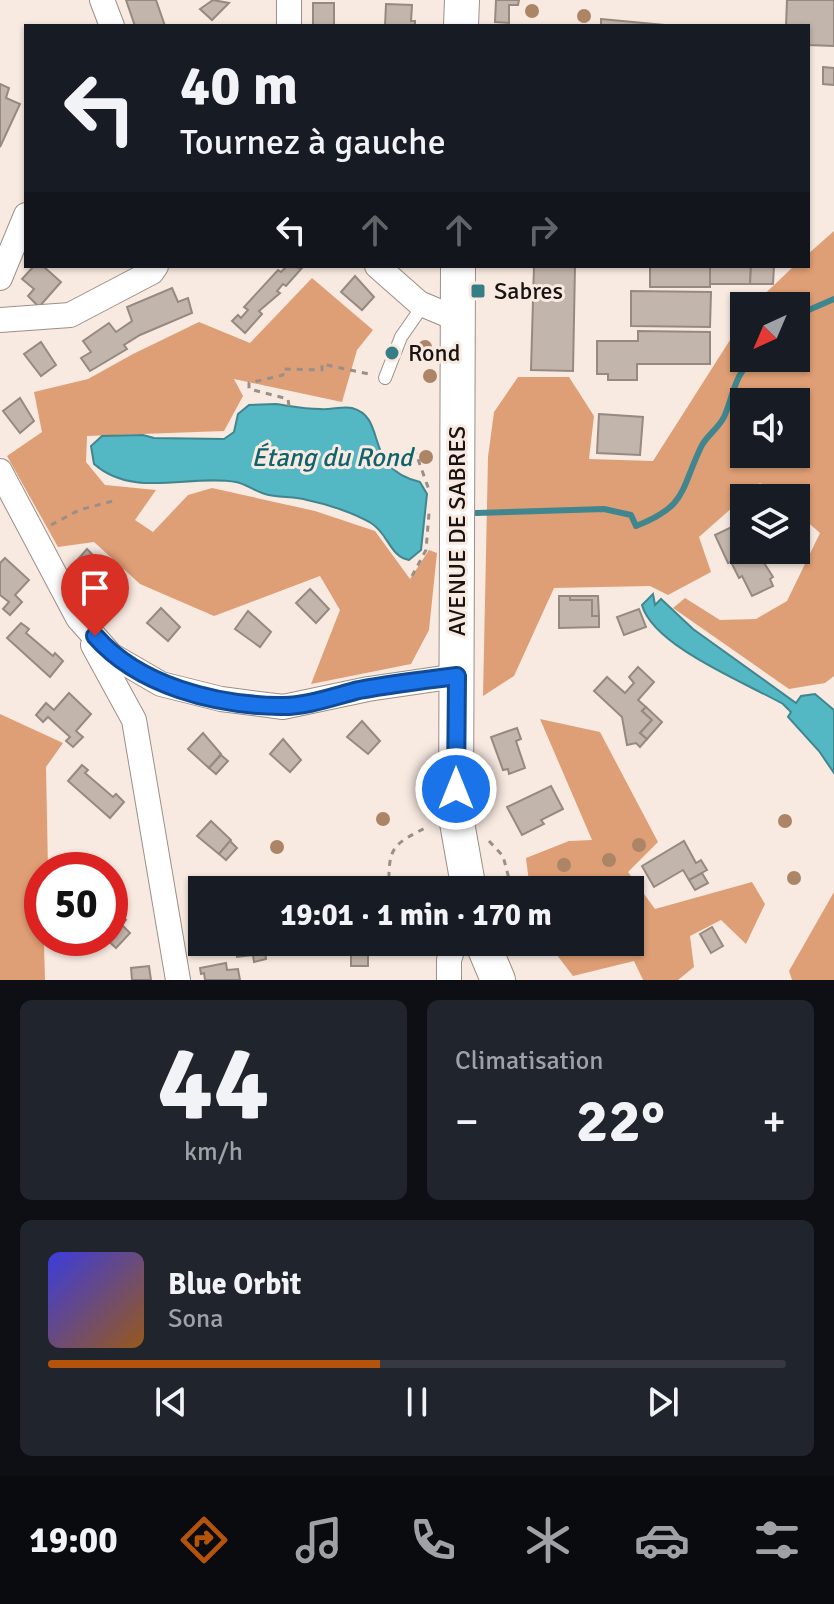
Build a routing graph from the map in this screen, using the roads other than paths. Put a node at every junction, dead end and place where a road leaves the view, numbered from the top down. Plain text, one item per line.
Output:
1 (102, 0) edge
2 (289, 0) edge
3 (462, 0) edge
4 (111, 24) edge
5 (289, 24) edge
6 (461, 24) edge
7 (24, 220) edge
8 (155, 268) edge
9 (379, 268) edge
10 (458, 268) edge
11 (0, 278) edge
12 (419, 303) junction
13 (457, 319) junction
14 (0, 320) edge
15 (385, 378) road end
16 (0, 471) edge
17 (78, 618) junction
18 (457, 676) junction
19 (467, 876) edge
20 (450, 956) edge
21 (178, 980) edge
22 (449, 980) edge

1 - 4 street
2 - 5 street
3 - 6 main road
7 - 11 street
8 - 14 street
9 - 12 street
10 - 13 main road, AVENUE DE SABRES
12 - 13 street
12 - 15 lane
13 - 18 main road, AVENUE DE SABRES
16 - 17 street
17 - 18 street
17 - 21 street
18 - 19 main road, AVENUE DE SABRES
20 - 22 street

